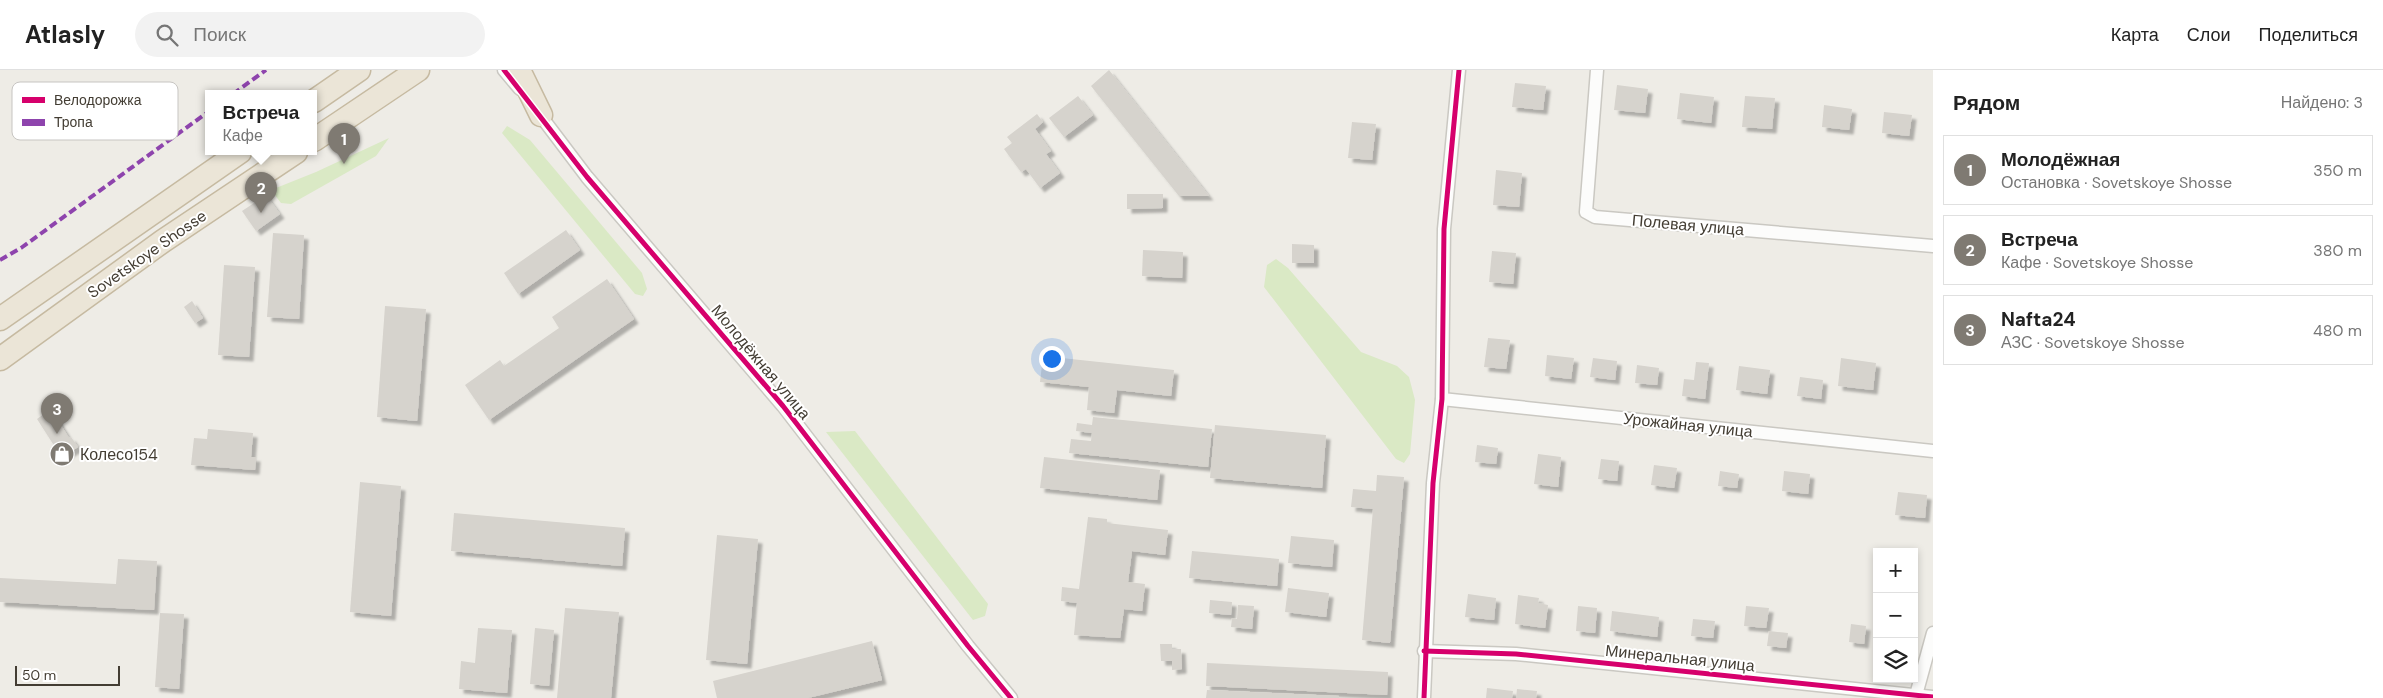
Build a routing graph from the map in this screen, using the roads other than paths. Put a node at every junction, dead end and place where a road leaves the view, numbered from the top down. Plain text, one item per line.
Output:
1 (359, 70) edge
2 (418, 70) edge
3 (504, 70) edge
4 (519, 70) edge
5 (1459, 70) edge
6 (1597, 70) edge
7 (317, 99) edge
8 (540, 115) junction
9 (317, 138) edge
10 (236, 155) edge
11 (292, 155) edge
12 (1933, 246) edge
13 (0, 319) edge
14 (0, 359) edge
15 (1442, 399) junction
16 (1933, 451) edge
17 (1933, 633) edge
18 (1424, 651) junction
19 (1916, 695) junction
20 (1933, 697) edge
21 (1011, 698) edge
22 (1424, 698) edge

1 - 7 highway
2 - 9 highway
3 - 8 street, Молодёжная улица
4 - 8 highway
5 - 15 street
6 - 12 street, Полевая улица
8 - 21 street, Молодёжная улица
10 - 13 highway, Sovetskoye Shosse
11 - 14 highway, Sovetskoye Shosse
15 - 16 street, Урожайная улица
15 - 18 street
17 - 19 street
18 - 19 street, Минеральная улица
18 - 22 street
19 - 20 street, Минеральная улица

